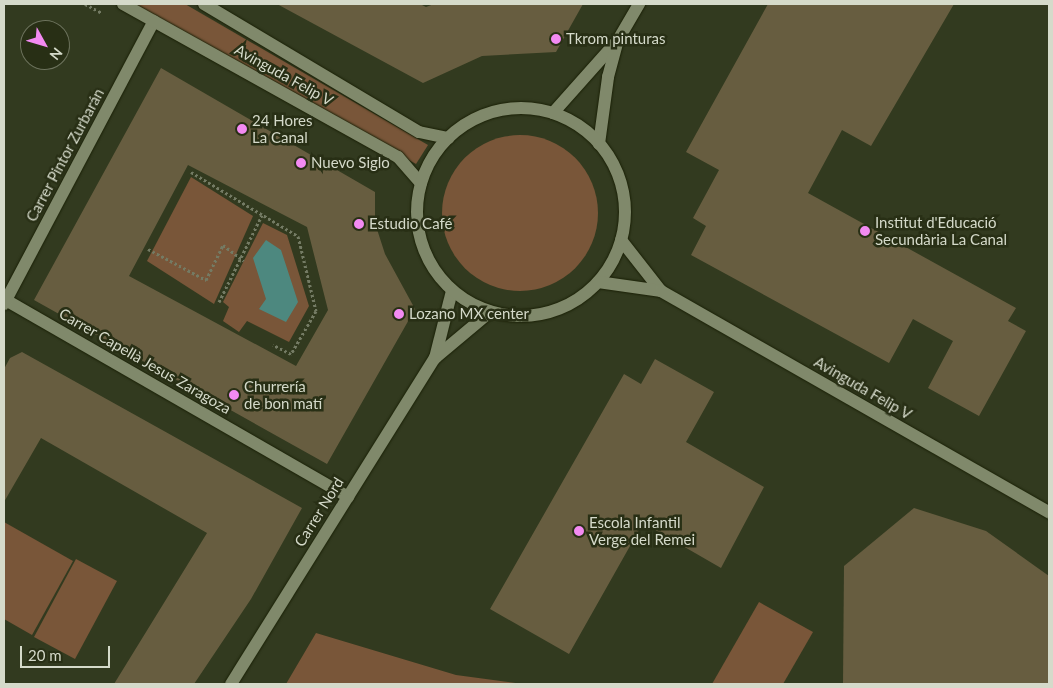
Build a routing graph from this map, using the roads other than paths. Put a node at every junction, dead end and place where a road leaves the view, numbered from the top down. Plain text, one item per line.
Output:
1 (123, 4) edge
2 (204, 4) edge
3 (639, 4) edge
4 (154, 21) junction
5 (618, 40) junction
6 (553, 113) junction
7 (448, 138) junction
8 (599, 144) junction
9 (421, 183) junction
10 (621, 240) junction
11 (598, 282) junction
12 (452, 291) junction
13 (661, 291) junction
14 (4, 302) edge
15 (490, 312) junction
16 (435, 358) junction
17 (348, 497) junction
18 (1049, 512) edge
19 (231, 684) edge

1 - 4 street, Avinguda Felip V
2 - 7 street, Avinguda Felip V
3 - 5 street
4 - 9 street, Avinguda Felip V
4 - 14 street, Carrer Pintor Zurbarán
5 - 6 street
5 - 8 street
6 - 7 street
6 - 8 street
7 - 9 street
8 - 10 street
9 - 12 street
10 - 11 street
10 - 13 street, Avinguda Felip V
11 - 13 street, Avinguda Felip V
11 - 15 street
12 - 15 street
12 - 16 street, Carrer Nord
13 - 18 street, Avinguda Felip V
14 - 17 street, Carrer Capellà Jesus Zaragoza
15 - 16 street, Carrer Nord
16 - 17 street, Carrer Nord
17 - 19 street, Carrer Nord

